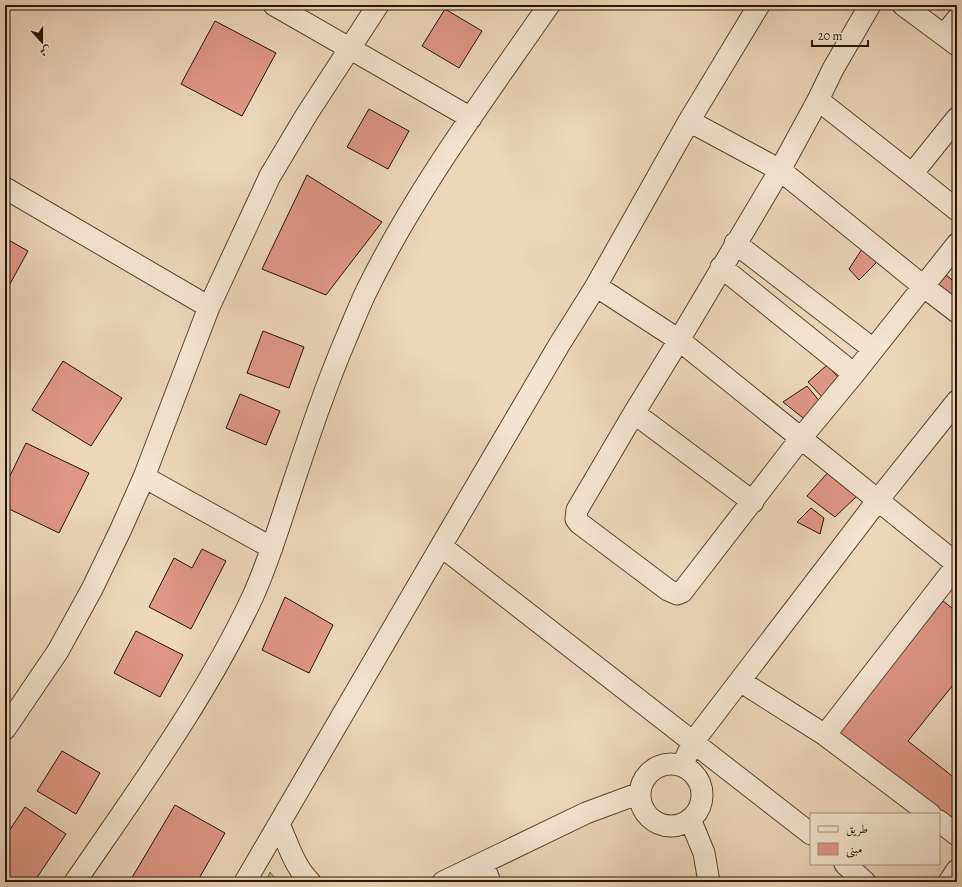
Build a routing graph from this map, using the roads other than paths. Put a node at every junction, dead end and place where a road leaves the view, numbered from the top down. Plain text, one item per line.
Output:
1 (274, 5) edge
2 (378, 5) edge
3 (549, 5) edge
4 (759, 5) edge
5 (870, 5) edge
6 (903, 5) edge
7 (957, 18) edge
8 (950, 40) edge
9 (350, 49) junction
10 (818, 100) junction
11 (471, 118) junction
12 (957, 118) edge
13 (689, 121) junction
14 (780, 170) junction
15 (912, 174) junction
16 (5, 188) edge
17 (957, 210) edge
18 (735, 243) junction
19 (957, 244) edge
20 (721, 267) junction
21 (596, 286) junction
22 (923, 286) junction
23 (209, 307) junction
24 (957, 312) edge
25 (679, 340) junction
26 (873, 349) junction
27 (854, 374) junction
28 (957, 401) edge
29 (634, 413) junction
30 (801, 438) junction
31 (144, 477) junction
32 (878, 500) junction
33 (753, 502) junction
34 (441, 546) junction
35 (272, 548) junction
36 (957, 564) edge
37 (740, 681) junction
38 (5, 729) edge
39 (825, 735) junction
40 (693, 742) junction
41 (682, 766) junction
42 (640, 794) junction
43 (929, 813) edge
44 (690, 820) junction
45 (940, 822) edge
46 (279, 824) junction
47 (810, 833) edge
48 (957, 835) edge
49 (846, 865) edge
50 (957, 870) edge
51 (486, 873) edge
52 (75, 882) edge
53 (246, 882) edge
54 (310, 882) edge
55 (443, 882) edge
56 (709, 882) edge
57 (865, 882) edge
58 (949, 882) edge

1 - 9 street
2 - 9 street
3 - 11 street
4 - 13 street
5 - 10 street
6 - 8 street
7 - 8 street
9 - 11 street
9 - 23 street
10 - 14 street
10 - 15 street
11 - 35 street
12 - 15 street
13 - 14 street
13 - 21 street
14 - 18 street
14 - 22 street
15 - 17 street
16 - 23 street
18 - 20 street
18 - 26 street
19 - 22 street
20 - 25 street
20 - 27 street
21 - 25 street
21 - 34 street
22 - 24 street
22 - 26 street
23 - 31 street
25 - 29 street
25 - 30 street
26 - 27 street
27 - 30 street
28 - 32 street
29 - 33 street
29 - 33 street
30 - 32 street
30 - 33 street
31 - 35 street
31 - 38 street
32 - 36 street
32 - 37 street
34 - 40 street
34 - 46 street
35 - 52 street
36 - 39 street
37 - 39 street
37 - 40 street
39 - 43 street
40 - 41 street
40 - 47 street
41 - 42 street
41 - 44 street
42 - 44 street
42 - 51 street
44 - 56 street
45 - 48 street
46 - 53 street
46 - 54 street
49 - 57 street
50 - 58 street
51 - 55 street

